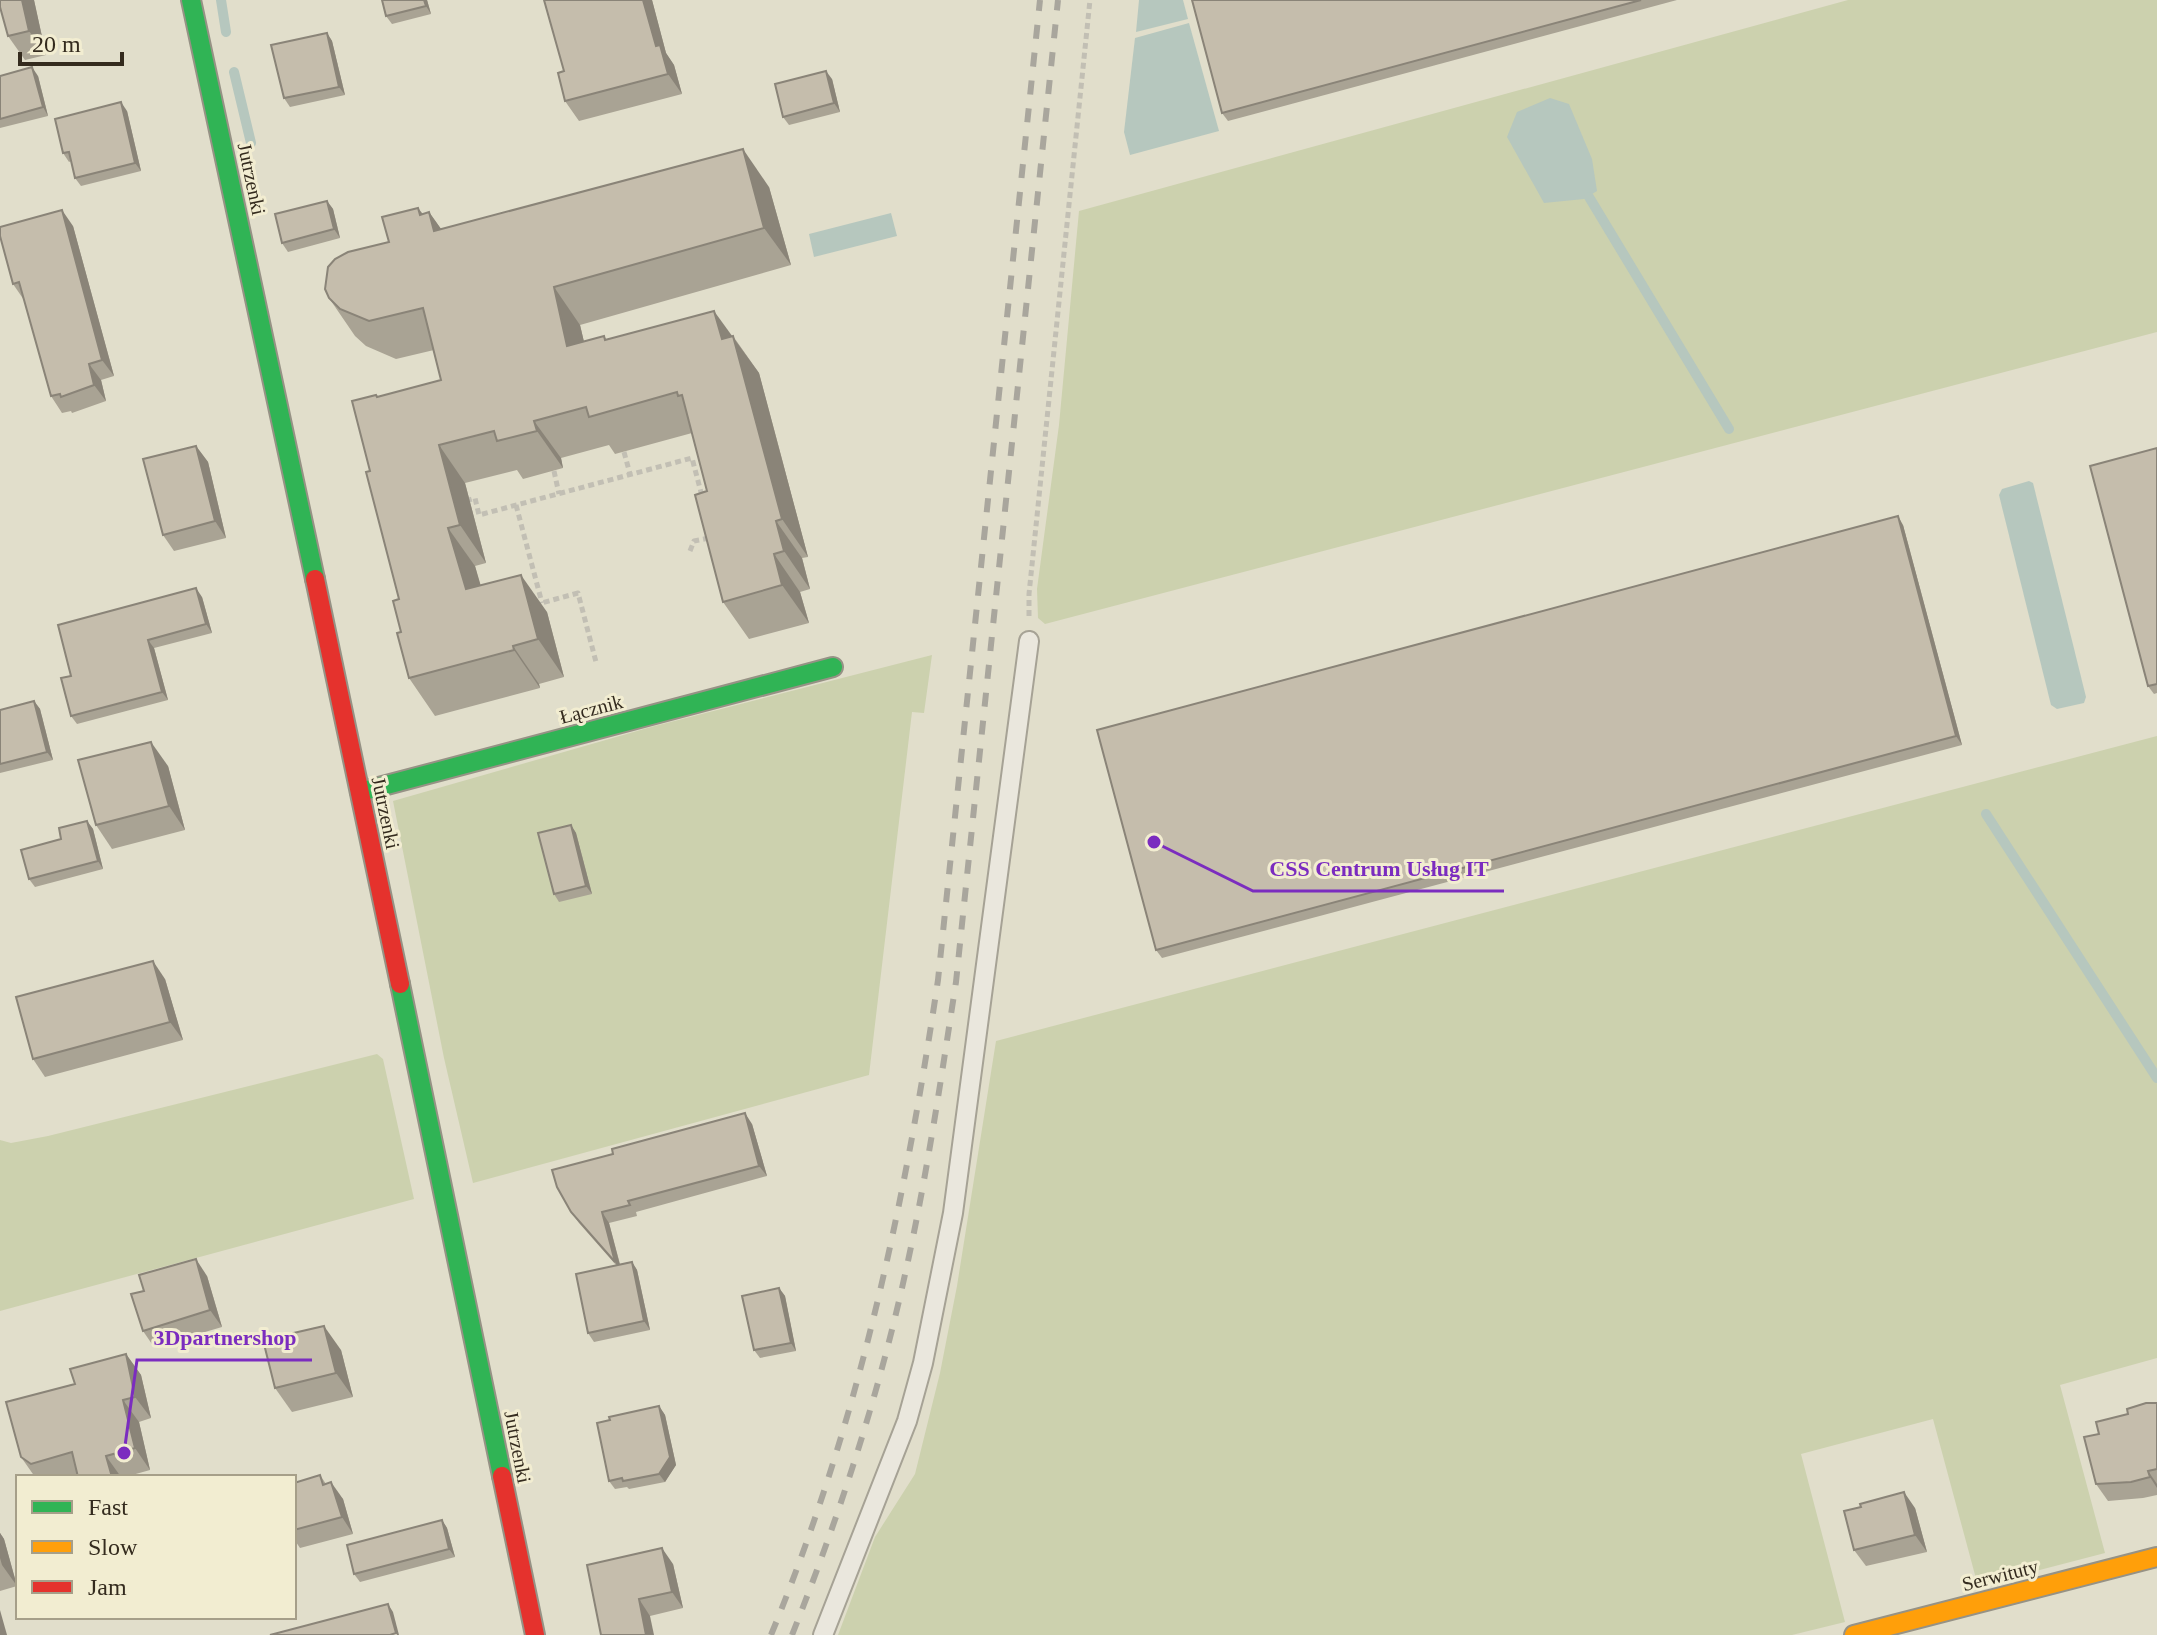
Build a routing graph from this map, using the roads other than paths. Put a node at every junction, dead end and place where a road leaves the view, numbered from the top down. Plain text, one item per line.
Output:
1 (191, 0) edge
2 (1029, 641) road end
3 (833, 667) dead end
4 (360, 792) junction
5 (2157, 1557) edge
6 (535, 1635) edge
7 (823, 1635) edge
8 (1854, 1635) edge

1 - 4 street, Jutrzenki
2 - 7 lane
3 - 4 street, Łącznik
4 - 6 street, Jutrzenki
5 - 8 street, Serwituty

